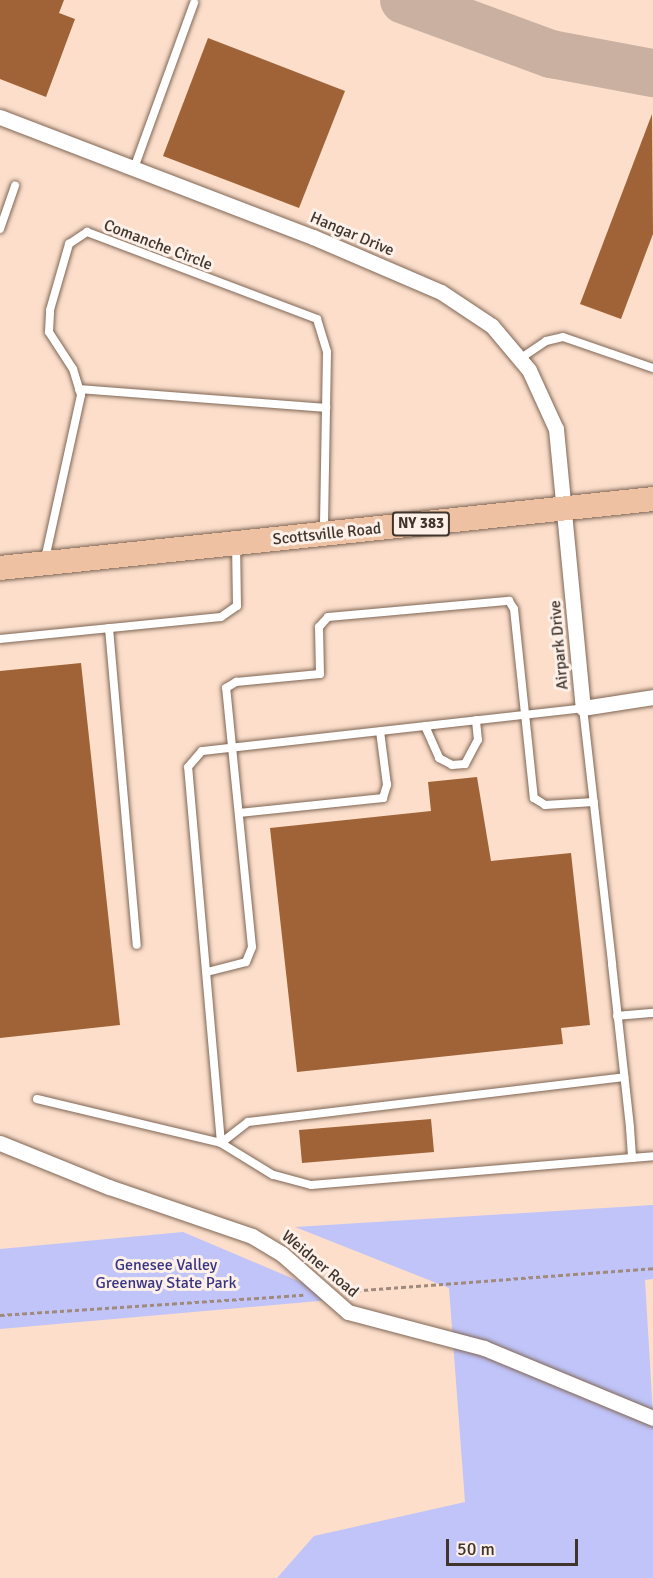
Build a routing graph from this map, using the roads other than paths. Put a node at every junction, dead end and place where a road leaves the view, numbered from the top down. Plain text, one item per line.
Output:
1 (194, 3) dead end
2 (0, 117) edge
3 (134, 168) junction
4 (15, 186) dead end
5 (0, 229) edge
6 (521, 358) junction
7 (653, 368) edge
8 (79, 389) junction
9 (326, 408) junction
10 (653, 499) edge
11 (565, 509) junction
12 (324, 534) junction
13 (236, 544) junction
14 (44, 564) junction
15 (0, 568) edge
16 (109, 628) junction
17 (0, 639) edge
18 (653, 697) edge
19 (583, 708) junction
20 (527, 714) junction
21 (476, 720) junction
22 (425, 726) junction
23 (380, 731) junction
24 (231, 748) junction
25 (594, 802) junction
26 (239, 813) junction
27 (137, 945) dead end
28 (207, 972) junction
29 (653, 1013) edge
30 (617, 1016) junction
31 (624, 1077) junction
32 (37, 1099) dead end
33 (0, 1143) edge
34 (222, 1143) junction
35 (653, 1156) edge
36 (632, 1158) junction
37 (653, 1418) edge

1 - 3 lane
2 - 3 street, Hangar Drive
3 - 6 street, Hangar Drive
4 - 5 lane
6 - 7 lane
6 - 11 street, Hangar Drive
8 - 9 lane
8 - 9 lane, Comanche Circle
8 - 14 lane
9 - 12 lane, Comanche Circle
10 - 11 main road, Scottsville Road / NY 383
11 - 12 main road, Scottsville Road / NY 383
11 - 19 street, Airpark Drive
12 - 13 main road, Scottsville Road / NY 383
13 - 14 main road, Scottsville Road / NY 383
13 - 16 lane
14 - 15 main road, Scottsville Road / NY 383
16 - 17 lane
16 - 27 lane
18 - 19 street, Airpark Drive
19 - 20 lane
19 - 25 lane
20 - 21 lane
20 - 24 lane
20 - 25 lane
21 - 22 lane
21 - 22 lane
22 - 23 lane
23 - 24 lane
23 - 26 lane
24 - 26 lane
24 - 28 lane
25 - 30 lane
26 - 28 lane
28 - 34 lane
29 - 30 lane
30 - 31 lane
31 - 34 lane
31 - 36 lane
32 - 34 lane
33 - 37 street, Weidner Road
34 - 36 lane
35 - 36 lane

